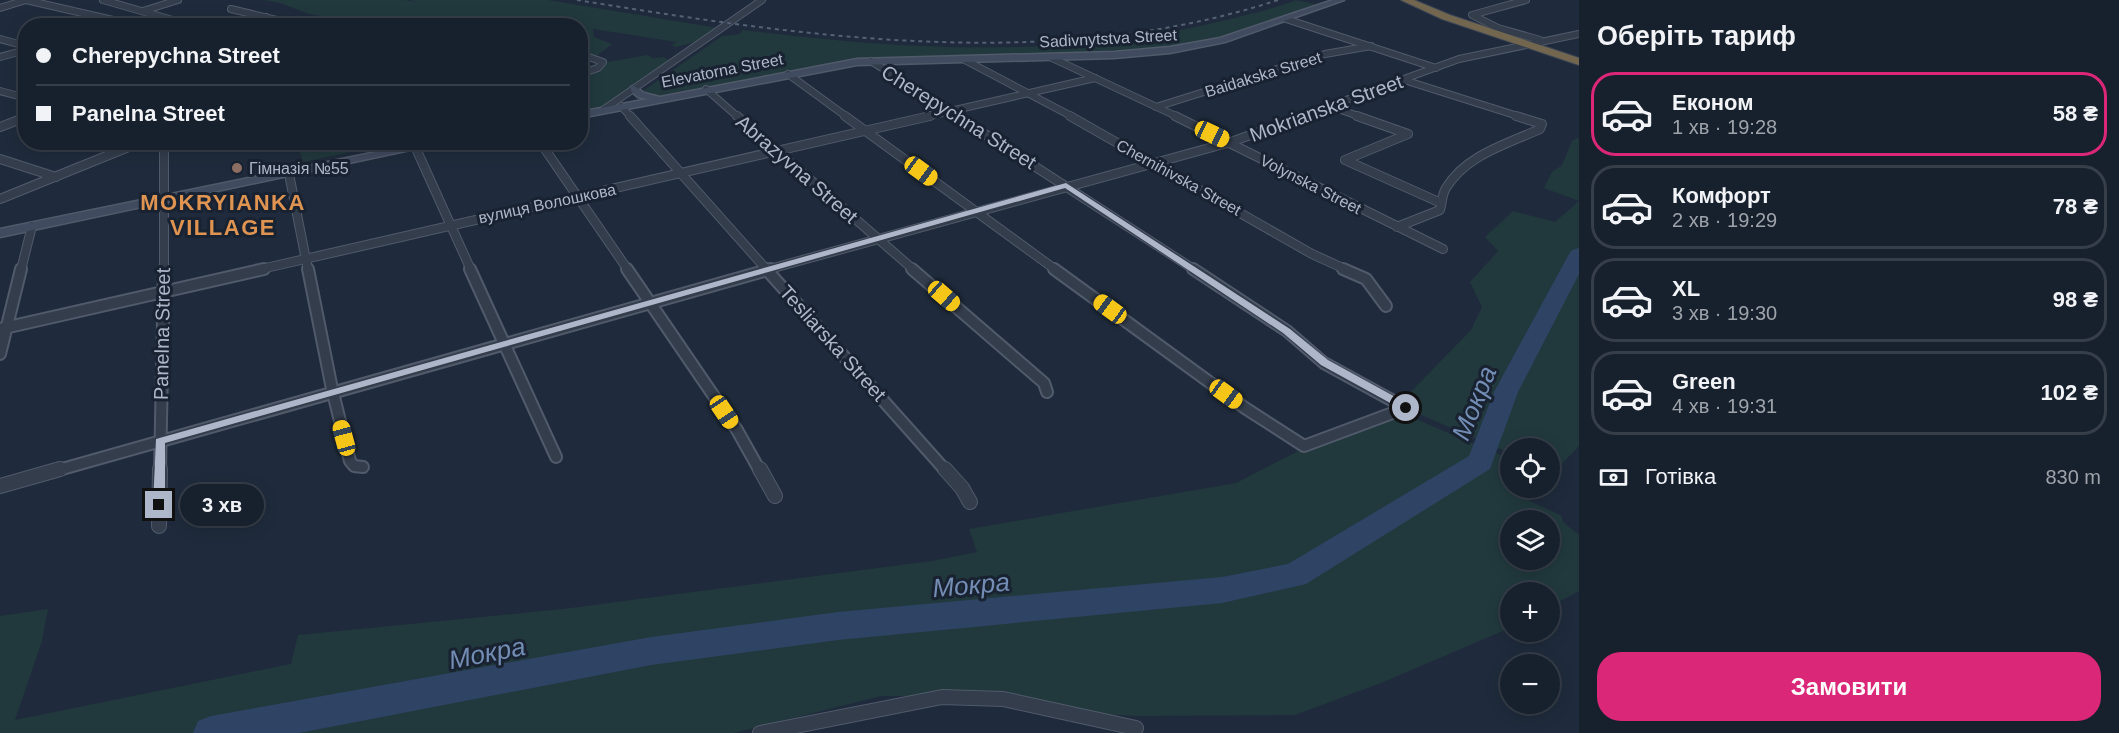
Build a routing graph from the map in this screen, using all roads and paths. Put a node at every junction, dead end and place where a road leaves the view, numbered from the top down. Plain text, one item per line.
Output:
1 (26, 0) edge
2 (103, 0) edge
3 (178, 0) edge
4 (762, 0) edge
5 (1340, 0) edge
6 (1406, 0) edge
7 (1526, 0) edge
8 (0, 8) edge
9 (231, 9) dead end
10 (143, 11) junction
11 (266, 17) joint
12 (106, 18) edge
13 (166, 18) edge
14 (270, 18) edge
15 (1286, 19) junction
16 (1579, 34) edge
17 (0, 39) edge
18 (1543, 41) junction
19 (18, 44) edge
20 (1523, 45) junction
21 (1371, 46) junction
22 (18, 52) edge
23 (0, 57) edge
24 (588, 57) edge
25 (1050, 57) junction
26 (963, 59) junction
27 (871, 61) junction
28 (1579, 62) edge
29 (1436, 68) junction
30 (588, 71) edge
31 (788, 74) junction
32 (1095, 78) junction
33 (1404, 80) junction
34 (634, 89) junction
35 (705, 89) junction
36 (0, 91) edge
37 (1031, 94) junction
38 (18, 96) edge
39 (659, 98) junction
40 (621, 106) junction
41 (1330, 106) junction
42 (1156, 107) junction
43 (603, 110) junction
44 (950, 112) junction
45 (588, 113) edge
46 (18, 120) edge
47 (0, 127) edge
48 (866, 131) junction
49 (1231, 142) junction
50 (122, 150) edge
51 (164, 150) edge
52 (392, 150) edge
53 (416, 150) edge
54 (545, 150) edge
55 (777, 151) junction
56 (0, 159) edge
57 (1154, 162) junction
58 (680, 173) junction
59 (289, 174) junction
60 (56, 177) junction
61 (1066, 185) junction
62 (577, 197) junction
63 (163, 199) junction
64 (0, 200) edge
65 (1441, 203) junction
66 (975, 211) junction
67 (450, 224) junction
68 (32, 226) junction
69 (1397, 227) junction
70 (0, 233) edge
71 (877, 239) junction
72 (1443, 249) dead end
73 (308, 258) junction
74 (769, 270) junction
75 (164, 291) junction
76 (650, 302) junction
77 (1386, 306) dead end
78 (3, 328) edge
79 (506, 345) junction
80 (0, 354) edge
81 (1047, 392) dead end
82 (332, 394) junction
83 (159, 441) junction
84 (556, 457) dead end
85 (363, 467) dead end
86 (0, 486) edge
87 (775, 496) dead end
88 (970, 502) dead end
89 (159, 526) dead end
90 (1136, 728) dead end
91 (760, 733) edge

1 - 8 street
1 - 12 street
2 - 10 street
3 - 10 street
4 - 34 street
5 - 15 street, Sadivnytstva Street
6 - 20 highway
7 - 18 street
9 - 11 street
10 - 13 street
11 - 14 street
15 - 21 street
15 - 25 street, Sadivnytstva Street
16 - 18 street, Mokrianska Street
17 - 19 street
18 - 20 street, Mokrianska Street
20 - 28 highway
20 - 29 street, Mokrianska Street
21 - 29 street
21 - 42 street, Baidakska Street
22 - 23 street
24 - 30 street
25 - 26 street, Sadivnytstva Street
25 - 32 street, Volynska Street
26 - 27 street, Sadivnytstva Street
26 - 37 street, Chernihivska Street
27 - 31 street, Elevatorna Street
27 - 44 street, Cherepychna Street
29 - 33 street, Mokrianska Street
31 - 35 street, Elevatorna Street
31 - 48 street
32 - 37 street, вулиця Волошкова
32 - 42 street, Volynska Street
33 - 41 street, Mokrianska Street
33 - 65 street
34 - 39 street
34 - 43 street
35 - 39 street, Elevatorna Street
35 - 55 street, Abrazyvna Street
36 - 38 street
37 - 44 street, вулиця Волошкова
37 - 57 street, Chernihivska Street
39 - 40 street, Elevatorna Street
40 - 43 street, Elevatorna Street
40 - 58 street, Tesliarska Street
41 - 49 street, Mokrianska Street
41 - 65 street
42 - 49 street, Volynska Street
43 - 45 street, Elevatorna Street
44 - 48 street, вулиця Волошкова
44 - 61 street, Cherepychna Street
46 - 47 street
48 - 55 street, вулиця Волошкова
48 - 66 street
49 - 57 street, Mokrianska Street
49 - 69 street, Volynska Street
50 - 60 street
51 - 63 street, Panelna Street
52 - 59 street
53 - 67 street
54 - 62 street
55 - 58 street, вулиця Волошкова
55 - 71 street, Abrazyvna Street
56 - 60 street
57 - 61 street, Mokrianska Street
57 - 77 street, Chernihivska Street
58 - 62 street, вулиця Волошкова
58 - 74 street, Tesliarska Street
59 - 63 street
59 - 73 street
60 - 64 street
61 - 66 street, Mokrianska Street
61 - 66 street, Cherepychna Street
62 - 67 street, вулиця Волошкова
62 - 76 street
63 - 68 street
63 - 75 street, Panelna Street
65 - 69 street
66 - 71 street, Mokrianska Street
67 - 73 street, вулиця Волошкова
67 - 79 street
68 - 70 street
68 - 78 street
69 - 72 street, Volynska Street
71 - 74 street, Mokrianska Street
71 - 81 street, Abrazyvna Street
73 - 75 street, вулиця Волошкова
73 - 82 street
74 - 76 street, Mokrianska Street
74 - 88 street, Tesliarska Street
75 - 78 street, вулиця Волошкова
75 - 83 street, Panelna Street
76 - 79 street, Mokrianska Street
76 - 87 street
78 - 80 street
79 - 82 street, Mokrianska Street
79 - 84 street
82 - 83 street, Mokrianska Street
82 - 85 street
83 - 86 street, Mokrianska Street
83 - 89 street, Panelna Street
90 - 91 street

